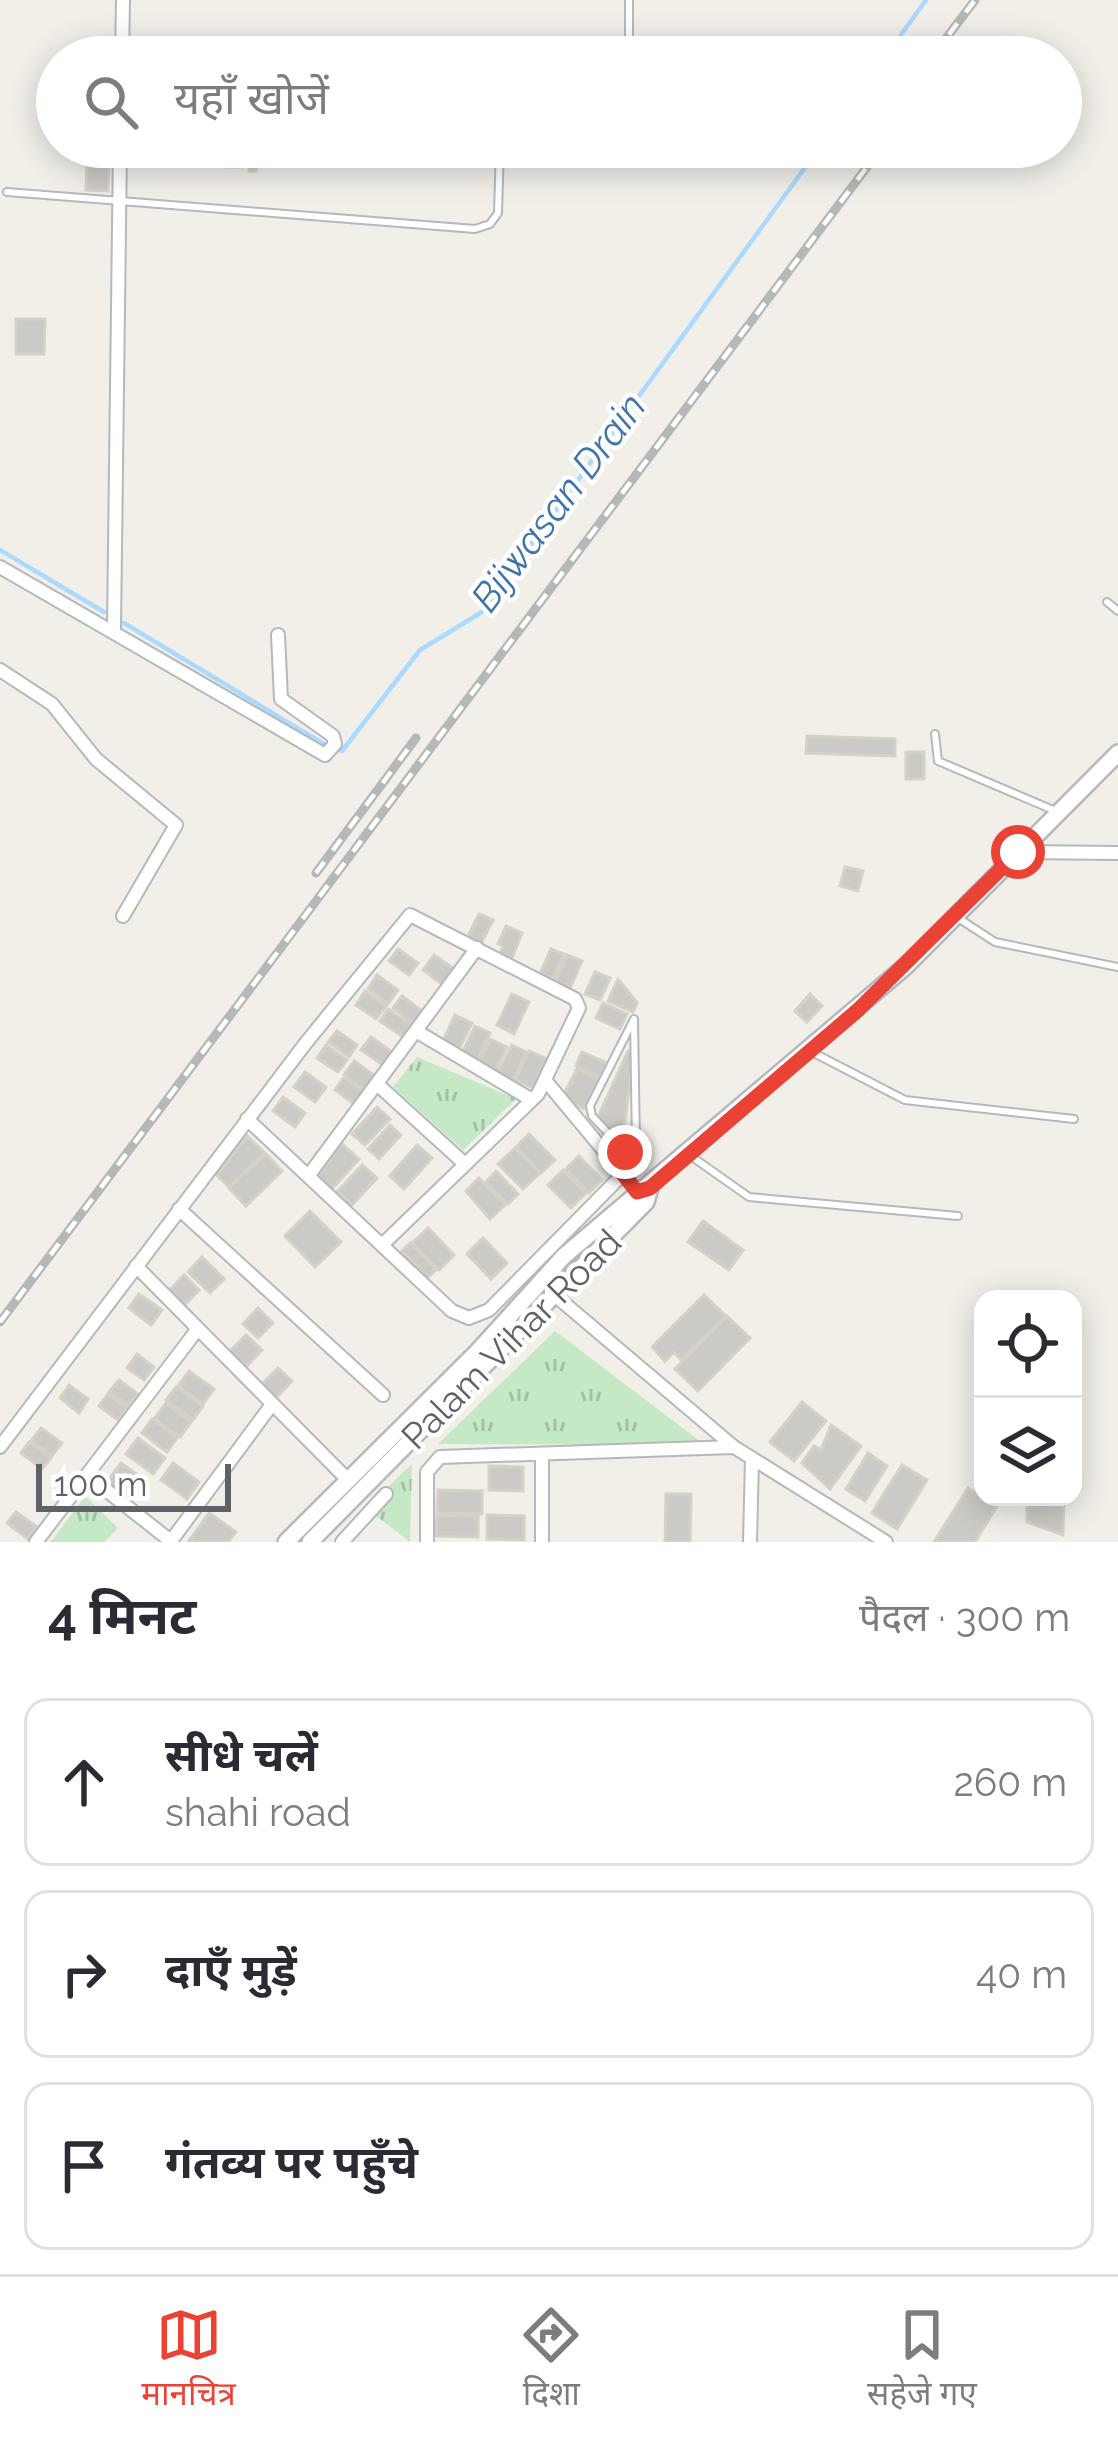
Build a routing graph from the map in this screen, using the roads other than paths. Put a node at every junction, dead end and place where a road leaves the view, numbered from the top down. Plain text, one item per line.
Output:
1 (122, 0) edge
2 (629, 0) edge
3 (122, 36) edge
4 (629, 36) edge
5 (121, 168) edge
6 (499, 168) edge
7 (7, 192) dead end
8 (120, 202) junction
9 (0, 566) edge
10 (1107, 602) dead end
11 (1118, 611) edge
12 (114, 628) junction
13 (278, 635) dead end
14 (0, 670) edge
15 (935, 734) dead end
16 (1118, 753) edge
17 (1059, 812) junction
18 (1018, 852) junction
19 (1118, 854) edge
20 (123, 916) dead end
21 (955, 916) junction
22 (477, 948) junction
23 (1118, 967) edge
24 (416, 1031) junction
25 (810, 1051) junction
26 (545, 1080) junction
27 (377, 1084) junction
28 (532, 1100) junction
29 (247, 1118) junction
30 (1074, 1118) dead end
31 (615, 1151) junction
32 (688, 1154) junction
33 (465, 1164) junction
34 (624, 1173) junction
35 (309, 1175) junction
36 (645, 1194) junction
37 (179, 1209) junction
38 (958, 1216) dead end
39 (382, 1244) junction
40 (136, 1266) junction
41 (539, 1282) junction
42 (555, 1296) junction
43 (197, 1330) junction
44 (383, 1395) dead end
45 (270, 1407) junction
46 (0, 1447) edge
47 (734, 1447) junction
48 (542, 1454) junction
49 (752, 1457) junction
50 (87, 1475) junction
51 (348, 1480) junction
52 (386, 1493) dead end
53 (171, 1541) edge
54 (289, 1541) edge
55 (36, 1542) edge
56 (310, 1542) edge
57 (342, 1542) edge
58 (427, 1542) edge
59 (542, 1542) edge
60 (750, 1542) edge
61 (886, 1542) edge

1 - 3 street
2 - 4 lane
5 - 8 street
6 - 8 lane
7 - 8 lane
8 - 12 street
9 - 12 street
10 - 11 lane
12 - 13 street
14 - 20 street
15 - 17 lane
16 - 17 street
17 - 18 street
18 - 19 street
18 - 21 street
21 - 23 lane
21 - 25 street
22 - 24 street
22 - 26 street
22 - 29 street
24 - 27 street
24 - 28 street
25 - 30 lane
25 - 32 street
26 - 28 street
26 - 31 street
27 - 33 street
27 - 35 street
28 - 33 street
29 - 35 street
29 - 37 street
31 - 31 lane
31 - 34 street
32 - 36 street
32 - 38 lane
33 - 39 street
34 - 36 street
34 - 39 street
35 - 39 street
36 - 41 street, Palam Vihar Road
36 - 42 street, Palam Vihar Road
37 - 40 street
37 - 44 street
40 - 43 street
40 - 46 street
41 - 42 street
41 - 51 street, Palam Vihar Road
42 - 47 street
42 - 56 street, Palam Vihar Road
43 - 45 street
43 - 50 street
45 - 51 street
45 - 53 street
47 - 48 street
47 - 49 street
48 - 58 street
48 - 59 street
49 - 60 street
49 - 61 street
50 - 53 street
50 - 55 street
51 - 54 street, Palam Vihar Road
52 - 57 street

